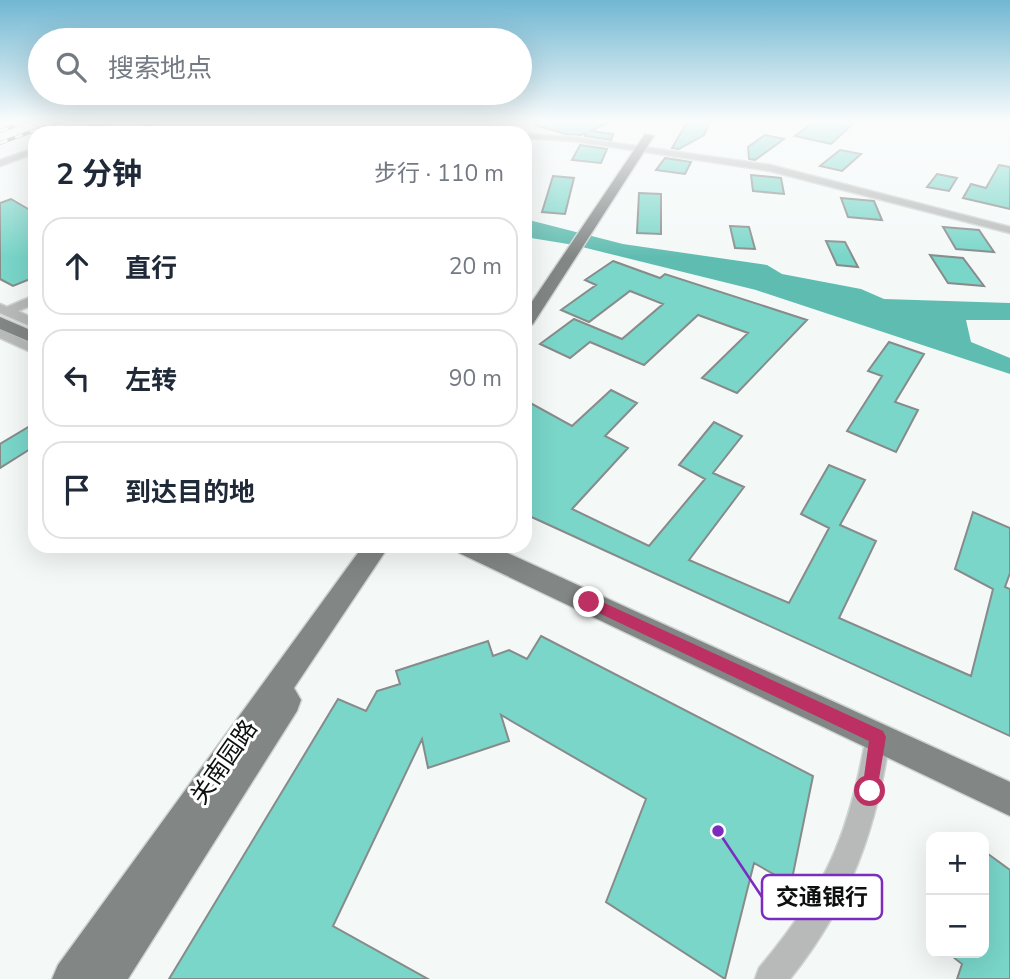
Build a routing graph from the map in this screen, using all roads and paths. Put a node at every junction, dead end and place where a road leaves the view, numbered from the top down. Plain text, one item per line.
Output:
1 (628, 167) edge
2 (761, 167) edge
3 (1010, 230) edge
4 (28, 302) edge
5 (532, 313) edge
6 (2, 315) edge
7 (28, 322) edge
8 (28, 329) edge
9 (0, 333) edge
10 (28, 334) edge
11 (28, 347) edge
12 (372, 553) edge
13 (380, 553) edge
14 (483, 553) edge
15 (878, 737) junction
16 (1010, 799) edge
17 (72, 979) edge
18 (105, 979) edge
19 (770, 979) edge

1 - 5 main road
2 - 3 street
4 - 6 street
6 - 7 street
6 - 8 main road
6 - 10 main road
9 - 11 street
12 - 17 main road, 关南园路
13 - 18 main road, 关南园路
14 - 15 main road
15 - 16 main road
15 - 19 street

